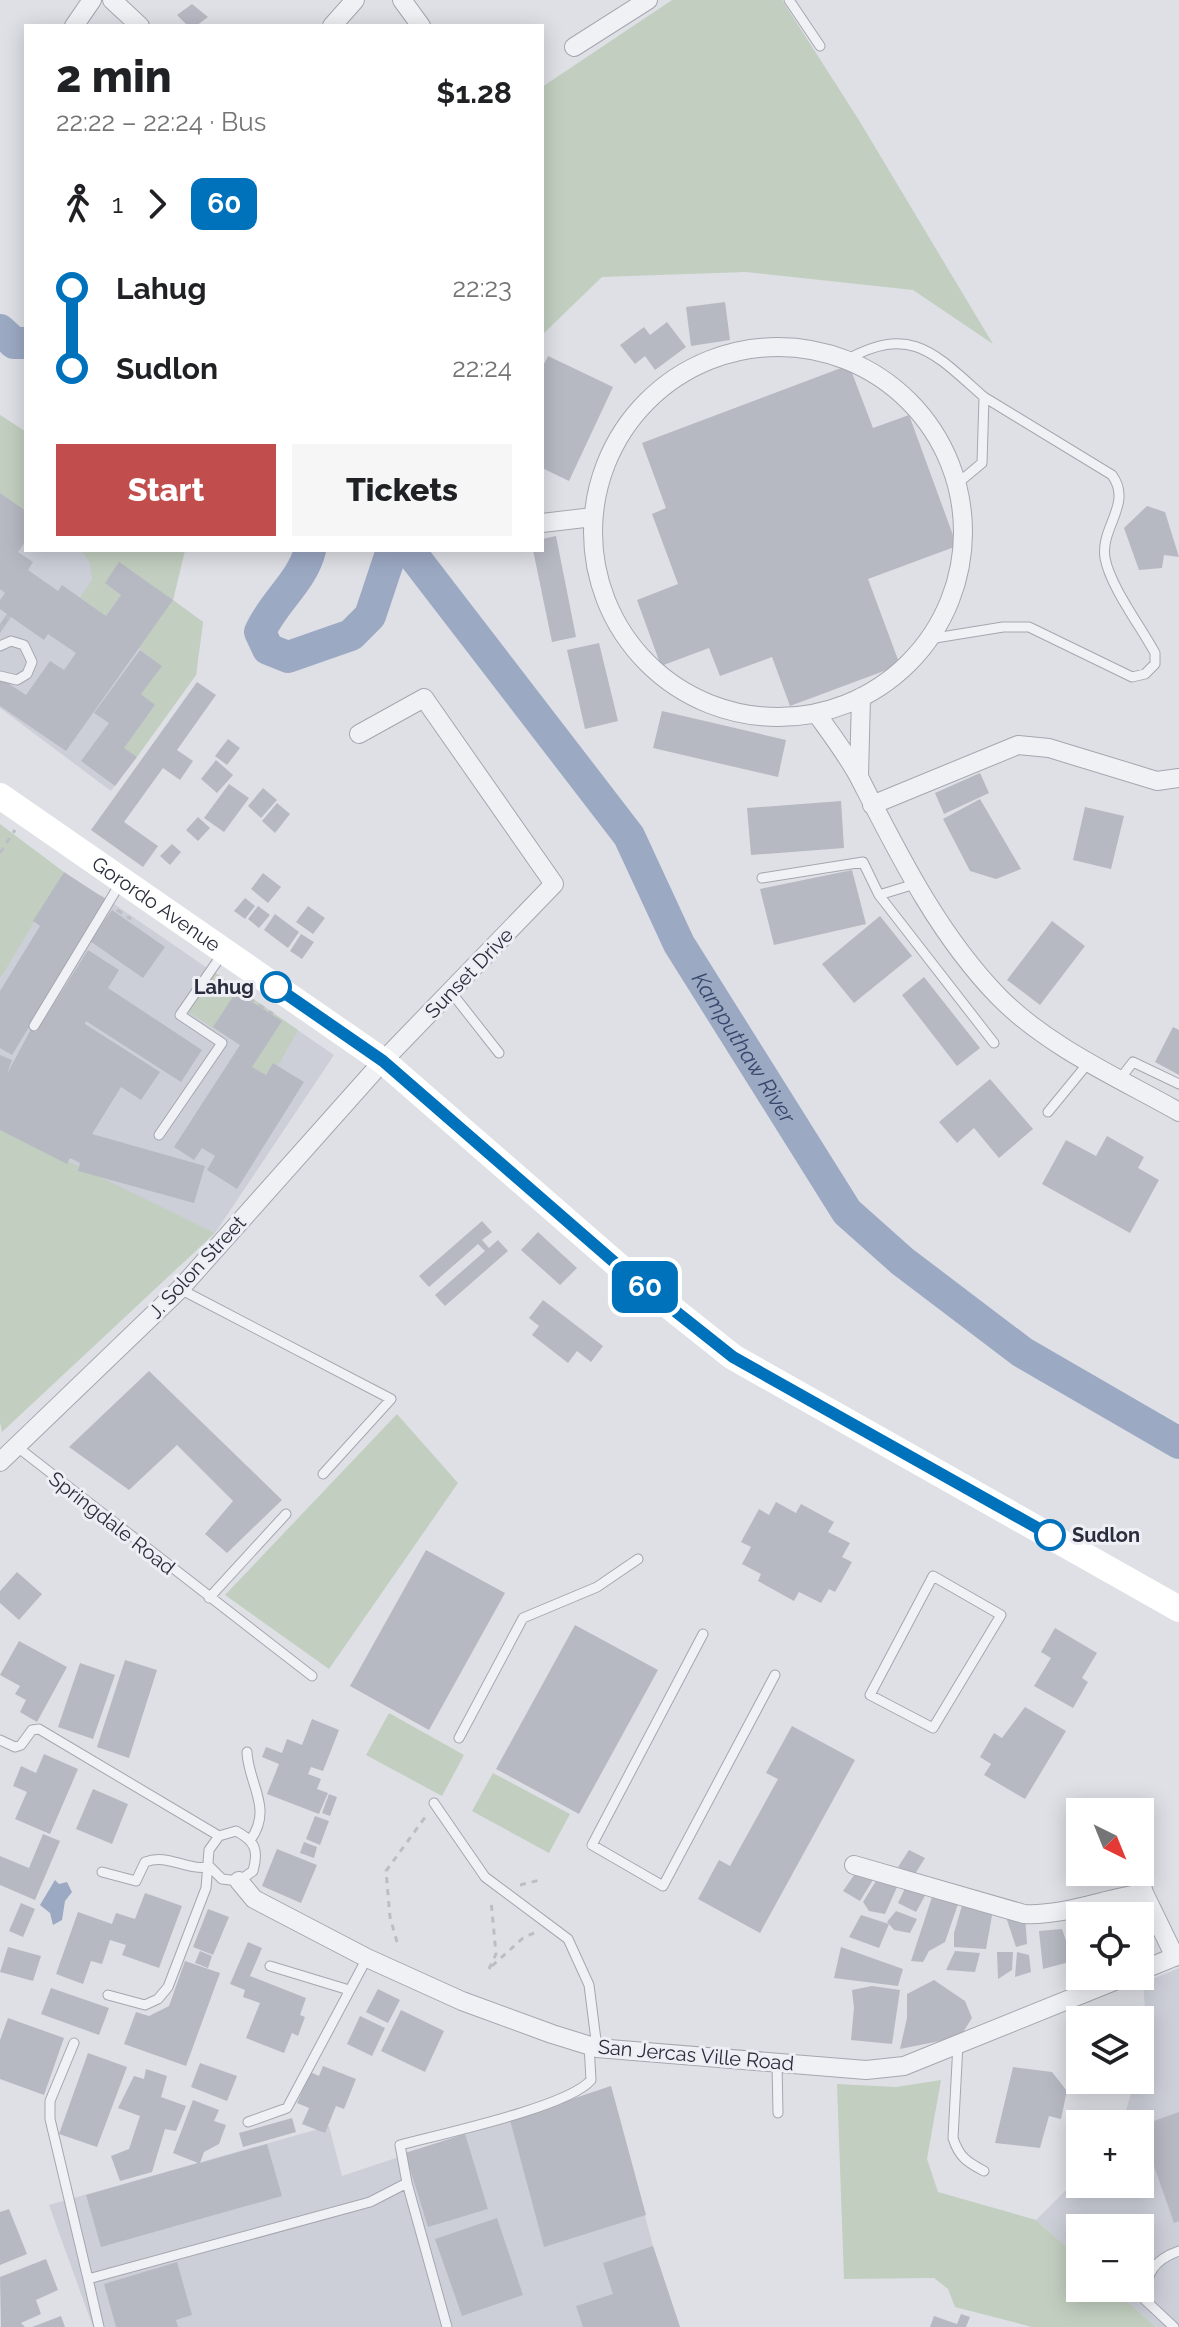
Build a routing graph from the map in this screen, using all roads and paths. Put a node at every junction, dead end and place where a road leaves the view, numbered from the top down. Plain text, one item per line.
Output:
1 (92, 0) edge
2 (112, 0) edge
3 (355, 0) edge
4 (402, 0) edge
5 (648, 0) edge
6 (789, 0) edge
7 (75, 24) edge
8 (138, 24) edge
9 (334, 24) edge
10 (414, 24) edge
11 (820, 46) dead end
12 (574, 47) dead end
13 (848, 359) junction
14 (984, 397) junction
15 (958, 483) junction
16 (593, 517) junction
17 (544, 523) edge
18 (9, 616) dead end
19 (0, 629) edge
20 (929, 639) junction
21 (0, 646) edge
22 (0, 676) edge
23 (861, 697) junction
24 (816, 713) junction
25 (359, 734) dead end
26 (859, 776) junction
27 (1179, 778) edge
28 (0, 796) edge
29 (872, 805) junction
30 (762, 878) dead end
31 (122, 880) junction
32 (915, 884) junction
33 (879, 895) junction
34 (225, 951) junction
35 (451, 992) junction
36 (34, 1026) dead end
37 (994, 1043) dead end
38 (499, 1053) dead end
39 (383, 1061) junction
40 (1089, 1062) junction
41 (1120, 1079) junction
42 (1179, 1084) edge
43 (1048, 1112) dead end
44 (1179, 1112) edge
45 (159, 1135) dead end
46 (180, 1289) junction
47 (16, 1446) junction
48 (0, 1462) edge
49 (323, 1474) dead end
50 (286, 1514) dead end
51 (638, 1559) dead end
52 (933, 1576) joint
53 (209, 1598) junction
54 (1179, 1609) edge
55 (703, 1634) dead end
56 (775, 1675) dead end
57 (312, 1676) dead end
58 (459, 1738) dead end
59 (0, 1740) edge
60 (247, 1752) dead end
61 (434, 1803) joint
62 (219, 1836) junction
63 (251, 1839) junction
64 (854, 1865) dead end
65 (210, 1867) junction
66 (102, 1872) dead end
67 (485, 1877) junction
68 (239, 1881) junction
69 (1142, 1886) edge
70 (1144, 1893) junction
71 (551, 1926) junction
72 (397, 1942) dead end
73 (1177, 1956) edge
74 (367, 1958) junction
75 (1154, 1965) edge
76 (270, 1966) dead end
77 (349, 1990) junction
78 (1092, 1990) edge
79 (108, 1995) dead end
80 (74, 2043) dead end
81 (958, 2044) junction
82 (593, 2046) junction
83 (777, 2063) junction
84 (778, 2113) dead end
85 (248, 2122) dead end
86 (984, 2171) dead end
87 (407, 2183) junction
88 (1179, 2251) edge
89 (88, 2279) junction
90 (99, 2327) edge
91 (447, 2327) edge
92 (1174, 2327) edge

1 - 7 street
2 - 8 street
3 - 9 street
4 - 10 street
5 - 12 street
6 - 11 lane
13 - 14 lane
13 - 15 street
13 - 16 street
14 - 15 lane
14 - 20 lane
15 - 20 street
16 - 17 street
16 - 24 street
18 - 19 path
20 - 23 street
21 - 22 lane
23 - 24 street
23 - 26 street
24 - 26 street
25 - 35 street, Sunset Drive
26 - 29 street
27 - 29 street
28 - 31 main road, Gorordo Avenue
29 - 32 street
30 - 33 lane
31 - 34 main road, Gorordo Avenue
31 - 36 lane
32 - 33 lane
32 - 40 street
33 - 37 lane
34 - 39 main road, Gorordo Avenue
34 - 45 lane
35 - 38 lane
35 - 39 street, Sunset Drive
39 - 46 street, J. Solon Street
39 - 54 main road, Gorordo Avenue
40 - 41 street
40 - 43 lane
41 - 42 lane
41 - 44 street
46 - 47 street, J. Solon Street
46 - 49 lane
47 - 48 street, J. Solon Street
47 - 53 lane, Springdale Road
50 - 53 lane
51 - 58 lane
52 - 52 lane
53 - 57 lane, Springdale Road
55 - 56 lane
59 - 62 lane
60 - 63 lane
61 - 67 lane
61 - 72 path
62 - 63 lane
62 - 65 lane
63 - 68 lane
64 - 70 street
65 - 66 lane
65 - 68 lane
65 - 79 lane
67 - 71 lane
67 - 71 path
68 - 74 street, San Jercas Ville Road
69 - 70 street
70 - 73 street
71 - 82 lane
73 - 75 street
74 - 77 lane
74 - 82 street, San Jercas Ville Road
76 - 77 lane
77 - 85 lane
78 - 81 street, San Jercas Ville Road
80 - 89 lane
81 - 83 street, San Jercas Ville Road
81 - 86 lane
82 - 83 street, San Jercas Ville Road
82 - 87 lane
83 - 84 lane
87 - 89 lane
87 - 91 lane
88 - 92 lane
89 - 90 lane

